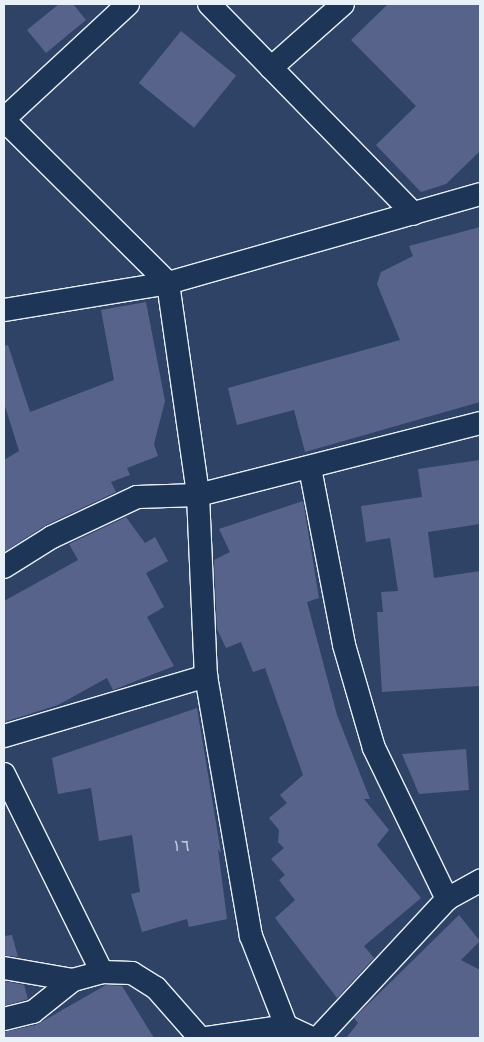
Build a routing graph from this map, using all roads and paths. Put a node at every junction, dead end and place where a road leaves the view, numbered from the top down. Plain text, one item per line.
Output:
1 (128, 4) edge
2 (209, 4) edge
3 (343, 4) edge
4 (271, 68) junction
5 (4, 120) edge
6 (480, 194) edge
7 (414, 214) junction
8 (168, 283) junction
9 (4, 310) edge
10 (480, 423) edge
11 (310, 468) junction
12 (198, 495) junction
13 (4, 567) edge
14 (206, 676) junction
15 (4, 736) edge
16 (4, 774) edge
17 (480, 881) edge
18 (447, 899) junction
19 (4, 968) edge
20 (102, 972) junction
21 (73, 980) junction
22 (4, 1019) edge
23 (286, 1026) junction
24 (200, 1038) edge
25 (207, 1038) edge
26 (312, 1038) edge
27 (318, 1038) edge

1 - 5 street
2 - 4 street
3 - 4 street
4 - 7 street
5 - 8 street
6 - 7 street
7 - 8 street
8 - 9 street
8 - 12 street
10 - 11 street
11 - 12 street
11 - 18 street
12 - 13 street
12 - 14 street
14 - 15 street
14 - 23 street
16 - 20 street
17 - 18 street
18 - 27 street
19 - 21 street
20 - 21 street
20 - 24 street
21 - 22 street
23 - 25 street
23 - 26 street

